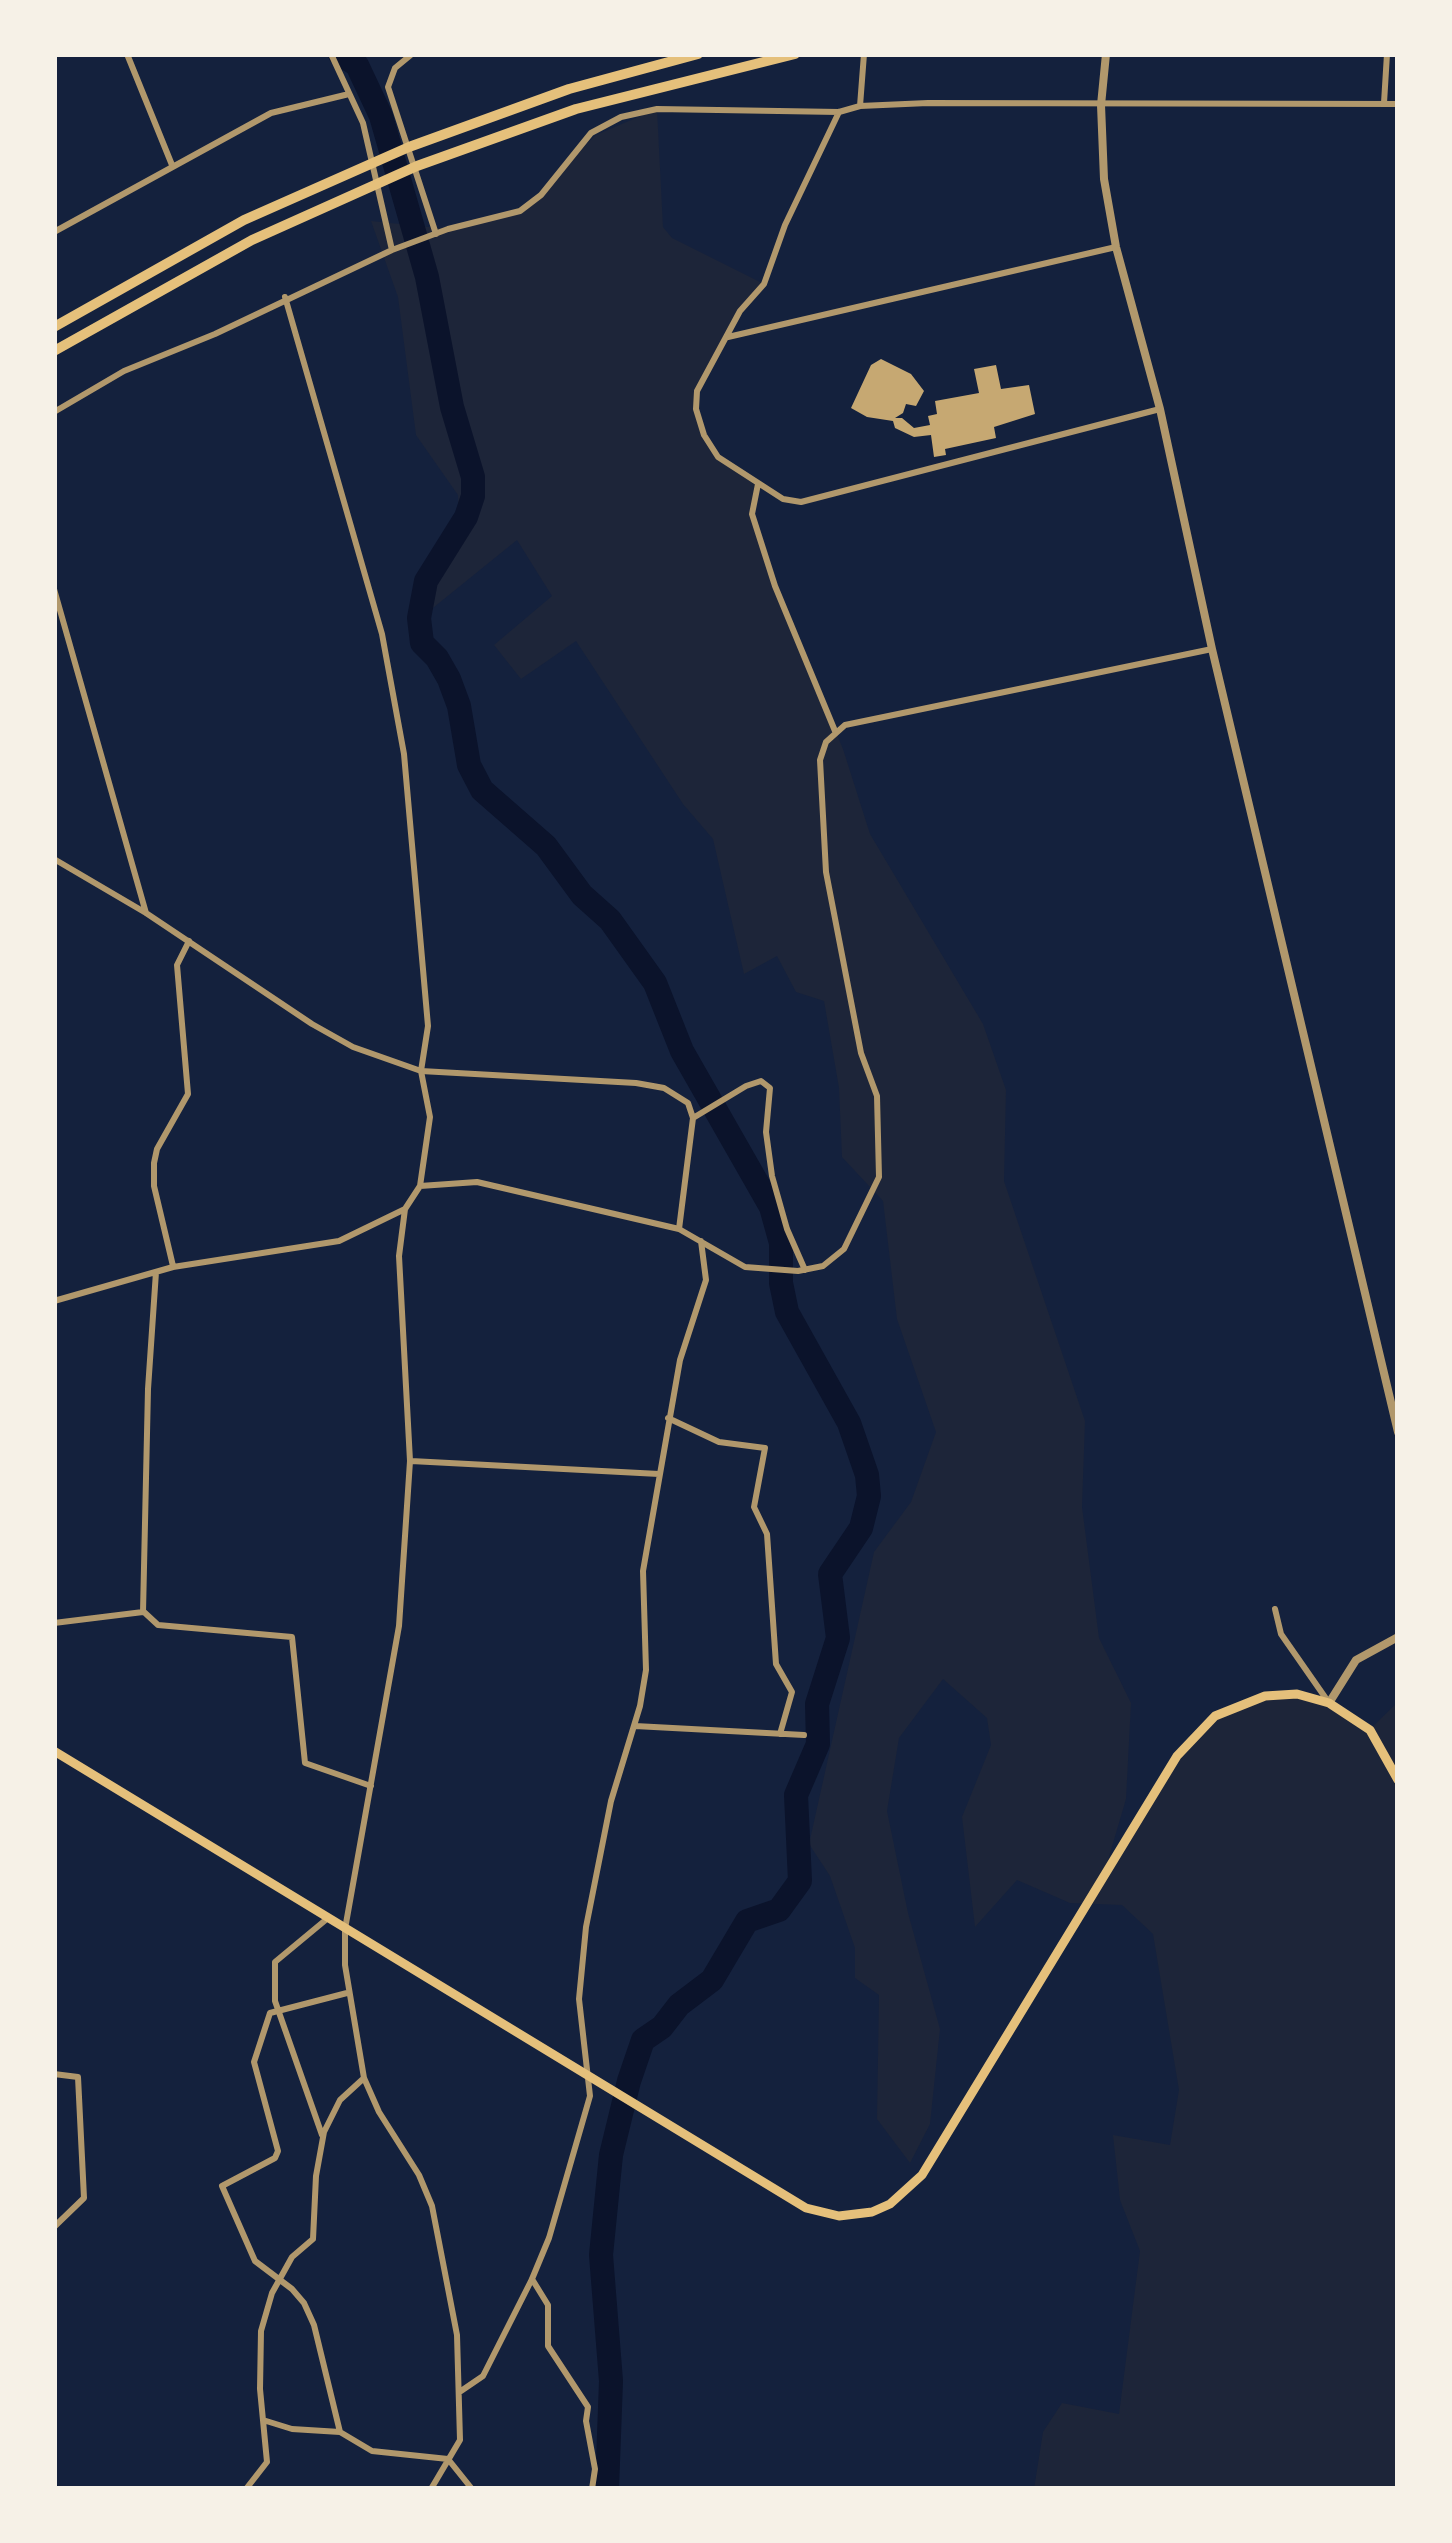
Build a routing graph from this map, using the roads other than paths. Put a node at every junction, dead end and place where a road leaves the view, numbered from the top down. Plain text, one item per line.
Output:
1 (127, 54) edge
2 (331, 54) edge
3 (412, 54) edge
4 (698, 54) edge
5 (795, 54) edge
6 (864, 54) edge
7 (1106, 54) edge
8 (1387, 54) edge
9 (349, 94) junction
10 (1384, 98) junction
11 (1398, 104) edge
12 (860, 106) junction
13 (1101, 106) junction
14 (839, 112) junction
15 (172, 165) junction
16 (54, 232) edge
17 (436, 234) junction
18 (1116, 247) junction
19 (392, 250) junction
20 (285, 297) junction
21 (54, 327) edge
22 (728, 337) junction
23 (54, 351) edge
24 (1160, 409) junction
25 (54, 412) edge
26 (758, 484) junction
27 (54, 590) edge
28 (1213, 649) junction
29 (836, 731) junction
30 (54, 859) edge
31 (146, 913) junction
32 (189, 941) junction
33 (421, 1071) junction
34 (693, 1118) junction
35 (420, 1186) junction
36 (405, 1209) junction
37 (679, 1229) junction
38 (701, 1241) junction
39 (173, 1267) junction
40 (805, 1270) junction
41 (156, 1272) junction
42 (54, 1301) edge
43 (668, 1418) junction
44 (1398, 1432) edge
45 (410, 1461) junction
46 (659, 1474) junction
47 (1275, 1609) dead end
48 (143, 1612) junction
49 (54, 1623) edge
50 (1398, 1637) edge
51 (1329, 1703) junction
52 (635, 1726) junction
53 (780, 1734) junction
54 (804, 1735) dead end
55 (54, 1751) edge
56 (1398, 1780) edge
57 (371, 1786) junction
58 (328, 1918) junction
59 (345, 1929) junction
60 (347, 1993) junction
61 (278, 2009) junction
62 (54, 2074) edge
63 (590, 2075) junction
64 (364, 2078) junction
65 (323, 2138) junction
66 (54, 2227) edge
67 (280, 2278) junction
68 (532, 2279) junction
69 (461, 2391) junction
70 (263, 2420) junction
71 (340, 2432) junction
72 (448, 2459) junction
73 (245, 2489) edge
74 (430, 2489) edge
75 (472, 2489) edge
76 (592, 2489) edge

1 - 15 street
2 - 9 street
3 - 17 street
4 - 21 highway
5 - 23 highway
6 - 12 street
7 - 13 street
8 - 10 street
9 - 15 street
9 - 19 street
10 - 11 street
10 - 13 street
12 - 13 street
12 - 14 street
13 - 18 street
14 - 17 street
14 - 22 street
15 - 16 street
17 - 19 street
18 - 22 street
18 - 24 street
19 - 20 street
20 - 25 street
20 - 33 street
22 - 26 street
24 - 26 street
24 - 28 street
26 - 29 street
27 - 31 street
28 - 29 street
28 - 44 street
29 - 40 street
30 - 31 street
31 - 32 street
32 - 33 street
32 - 39 street
33 - 34 street
33 - 35 street
34 - 37 street
34 - 40 street
35 - 36 street
35 - 37 street
36 - 39 street
36 - 45 street
37 - 38 street
38 - 40 street
38 - 43 street
39 - 41 street
41 - 42 street
41 - 48 street
43 - 46 street
43 - 53 street
45 - 46 street
45 - 57 street
46 - 52 street
47 - 51 street
48 - 49 street
48 - 57 street
50 - 51 street
51 - 56 main road
51 - 63 main road
52 - 53 street
52 - 63 street
53 - 54 street
55 - 58 main road
57 - 59 street
58 - 59 main road
58 - 61 street
59 - 60 street
59 - 63 main road
60 - 61 street
60 - 64 street
61 - 65 street
61 - 67 street
62 - 66 street
63 - 68 street
64 - 65 street
64 - 69 street
65 - 67 street
67 - 70 street
67 - 71 street
68 - 69 street
68 - 76 street
69 - 72 street
70 - 71 street
70 - 73 street
71 - 72 street
72 - 74 street
72 - 75 street

